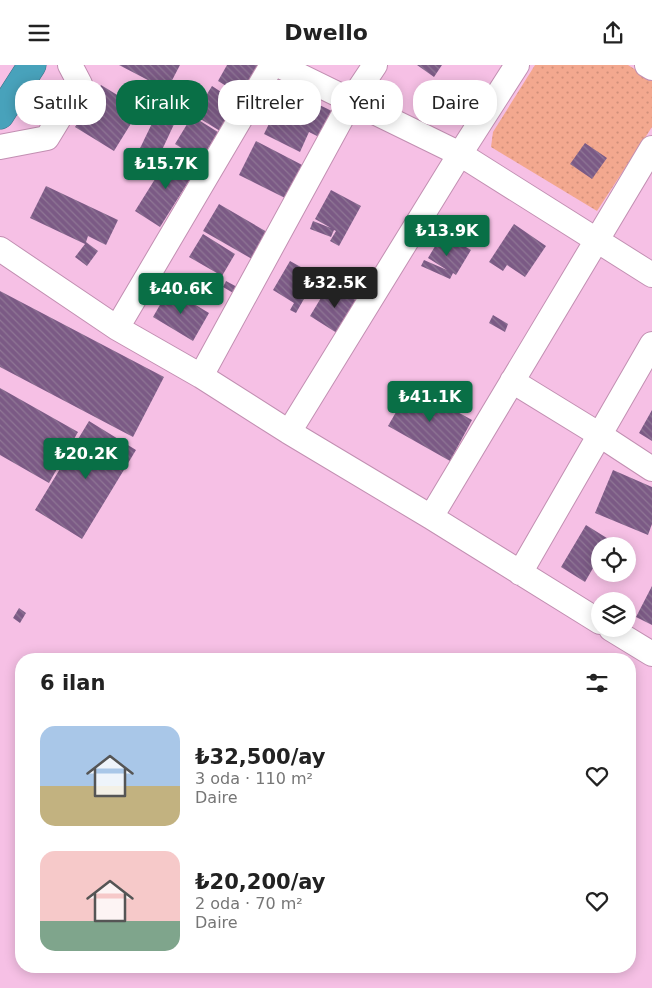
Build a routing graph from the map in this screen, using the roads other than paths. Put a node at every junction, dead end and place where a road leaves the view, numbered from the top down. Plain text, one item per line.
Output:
1 (32, 65) edge
2 (70, 65) edge
3 (272, 65) edge
4 (278, 65) edge
5 (375, 65) edge
6 (517, 65) edge
7 (648, 65) edge
8 (652, 68) edge
9 (365, 80) edge
10 (331, 91) edge
11 (0, 115) edge
12 (338, 125) edge
13 (400, 125) edge
14 (0, 147) edge
15 (652, 148) edge
16 (460, 154) junction
17 (598, 240) junction
18 (0, 249) edge
19 (652, 275) edge
20 (117, 328) junction
21 (652, 344) edge
22 (201, 376) junction
23 (512, 381) junction
24 (288, 432) junction
25 (600, 435) junction
26 (652, 469) edge
27 (431, 517) junction
28 (520, 573) junction
29 (591, 616) edge
30 (624, 637) edge
31 (652, 654) edge

1 - 11 highway
2 - 14 street
3 - 20 street
4 - 10 street
5 - 9 street
6 - 16 street
7 - 8 street
12 - 22 street
13 - 16 street
15 - 17 street
16 - 17 street
16 - 24 street
17 - 19 street
17 - 23 street
18 - 20 street
20 - 22 street
21 - 25 street
22 - 24 street
23 - 25 street
23 - 27 street
24 - 27 street
25 - 26 street
25 - 28 street
27 - 28 street
28 - 29 street
30 - 31 street

